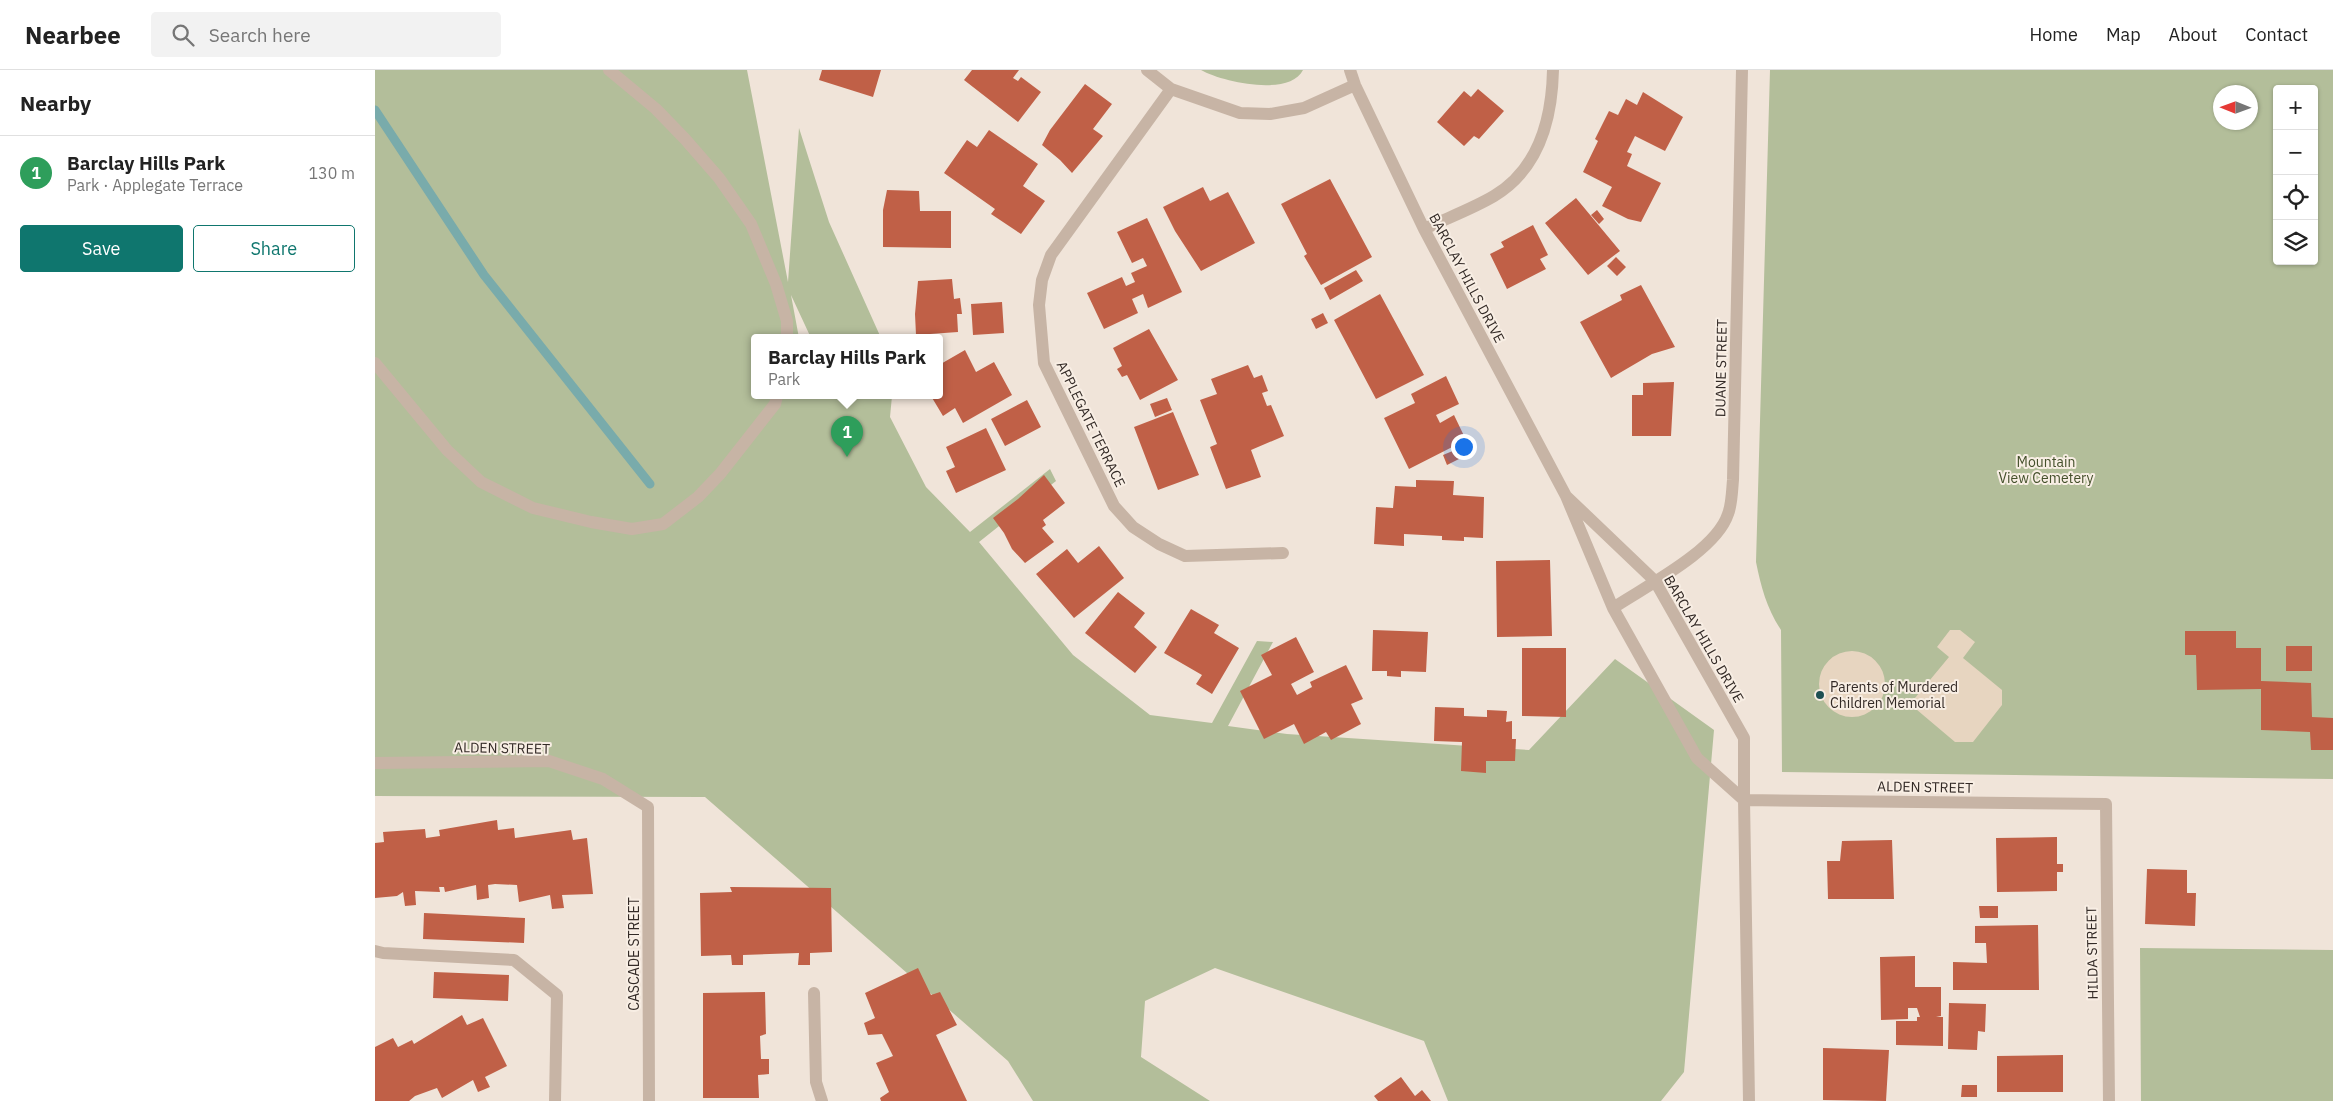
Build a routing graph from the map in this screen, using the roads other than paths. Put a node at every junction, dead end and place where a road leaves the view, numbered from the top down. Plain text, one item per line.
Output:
1 (609, 70) edge
2 (1147, 70) edge
3 (1350, 70) edge
4 (1553, 70) edge
5 (1742, 70) edge
6 (1355, 85) junction
7 (1171, 89) junction
8 (1424, 229) junction
9 (787, 334) edge
10 (375, 363) edge
11 (776, 399) edge
12 (1566, 496) junction
13 (1283, 553) dead end
14 (1655, 581) junction
15 (1613, 608) junction
16 (375, 763) edge
17 (1744, 800) junction
18 (2106, 804) joint
19 (648, 806) joint
20 (375, 951) edge
21 (814, 993) dead end
22 (555, 1101) edge
23 (649, 1101) edge
24 (822, 1101) edge
25 (1749, 1101) edge
26 (2109, 1101) edge

1 - 9 street
2 - 7 street
3 - 6 street, BARCLAY HILLS DRIVE
4 - 8 street
5 - 14 street, DUANE STREET
6 - 7 street
6 - 8 street, BARCLAY HILLS DRIVE
7 - 13 street, APPLEGATE TERRACE
8 - 12 street, BARCLAY HILLS DRIVE
10 - 11 street
12 - 14 street, BARCLAY HILLS DRIVE
12 - 15 street, BARCLAY HILLS DRIVE
14 - 15 street, DUANE STREET
14 - 17 street, BARCLAY HILLS DRIVE
15 - 17 street, BARCLAY HILLS DRIVE
16 - 19 street, ALDEN STREET
17 - 18 street, ALDEN STREET
17 - 25 street, BARCLAY HILLS DRIVE
18 - 26 street, HILDA STREET
19 - 23 street, CASCADE STREET
20 - 22 street
21 - 24 street

